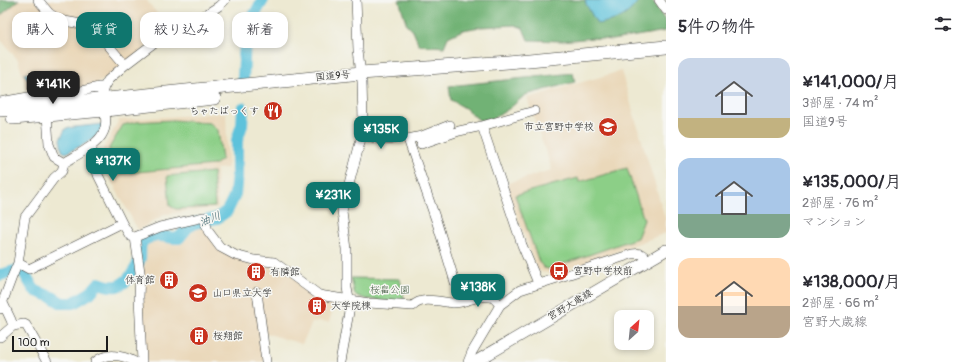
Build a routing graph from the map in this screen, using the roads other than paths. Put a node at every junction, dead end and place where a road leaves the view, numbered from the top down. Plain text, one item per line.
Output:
1 (38, 0) edge
2 (225, 0) edge
3 (356, 0) edge
4 (659, 0) edge
5 (666, 10) edge
6 (666, 47) edge
7 (666, 55) edge
8 (125, 65) junction
9 (362, 77) junction
10 (103, 99) junction
11 (0, 102) edge
12 (0, 110) edge
13 (534, 111) dead end
14 (47, 115) junction
15 (0, 119) edge
16 (450, 125) dead end
17 (482, 126) junction
18 (362, 135) junction
19 (408, 140) junction
20 (421, 144) dead end
21 (91, 146) junction
22 (64, 163) junction
23 (122, 223) junction
24 (135, 237) junction
25 (666, 250) edge
26 (647, 260) junction
27 (18, 263) junction
28 (538, 283) junction
29 (257, 292) dead end
30 (349, 299) junction
31 (461, 302) junction
32 (500, 305) junction
33 (1, 306) edge
34 (13, 326) junction
35 (0, 337) edge
36 (47, 362) edge
37 (95, 362) edge
38 (135, 362) edge
39 (142, 362) edge
40 (266, 362) edge
41 (340, 362) edge
42 (468, 362) edge
43 (475, 362) edge

1 - 8 street
2 - 8 street
3 - 9 street
4 - 5 street
6 - 9 highway, 国道9号
7 - 9 highway, 国道9号
8 - 10 street
9 - 10 highway, 国道9号
9 - 18 street
10 - 11 street
10 - 12 highway, 国道9号
10 - 14 highway, 国道9号
10 - 21 street
13 - 17 street
14 - 15 highway, 国道9号
14 - 22 street
16 - 19 street
17 - 20 street
17 - 28 street
18 - 19 street
18 - 30 street
19 - 31 street
21 - 22 street
21 - 23 street
22 - 27 street
23 - 24 street
23 - 27 street
24 - 30 street
24 - 39 street
25 - 26 main road, 宮野大歳線
26 - 28 street
26 - 43 main road, 宮野大歳線
27 - 33 street
28 - 32 street
29 - 40 street
30 - 31 street
30 - 41 street
31 - 32 street
32 - 42 street
33 - 34 street
34 - 35 street
34 - 36 street
37 - 38 street

